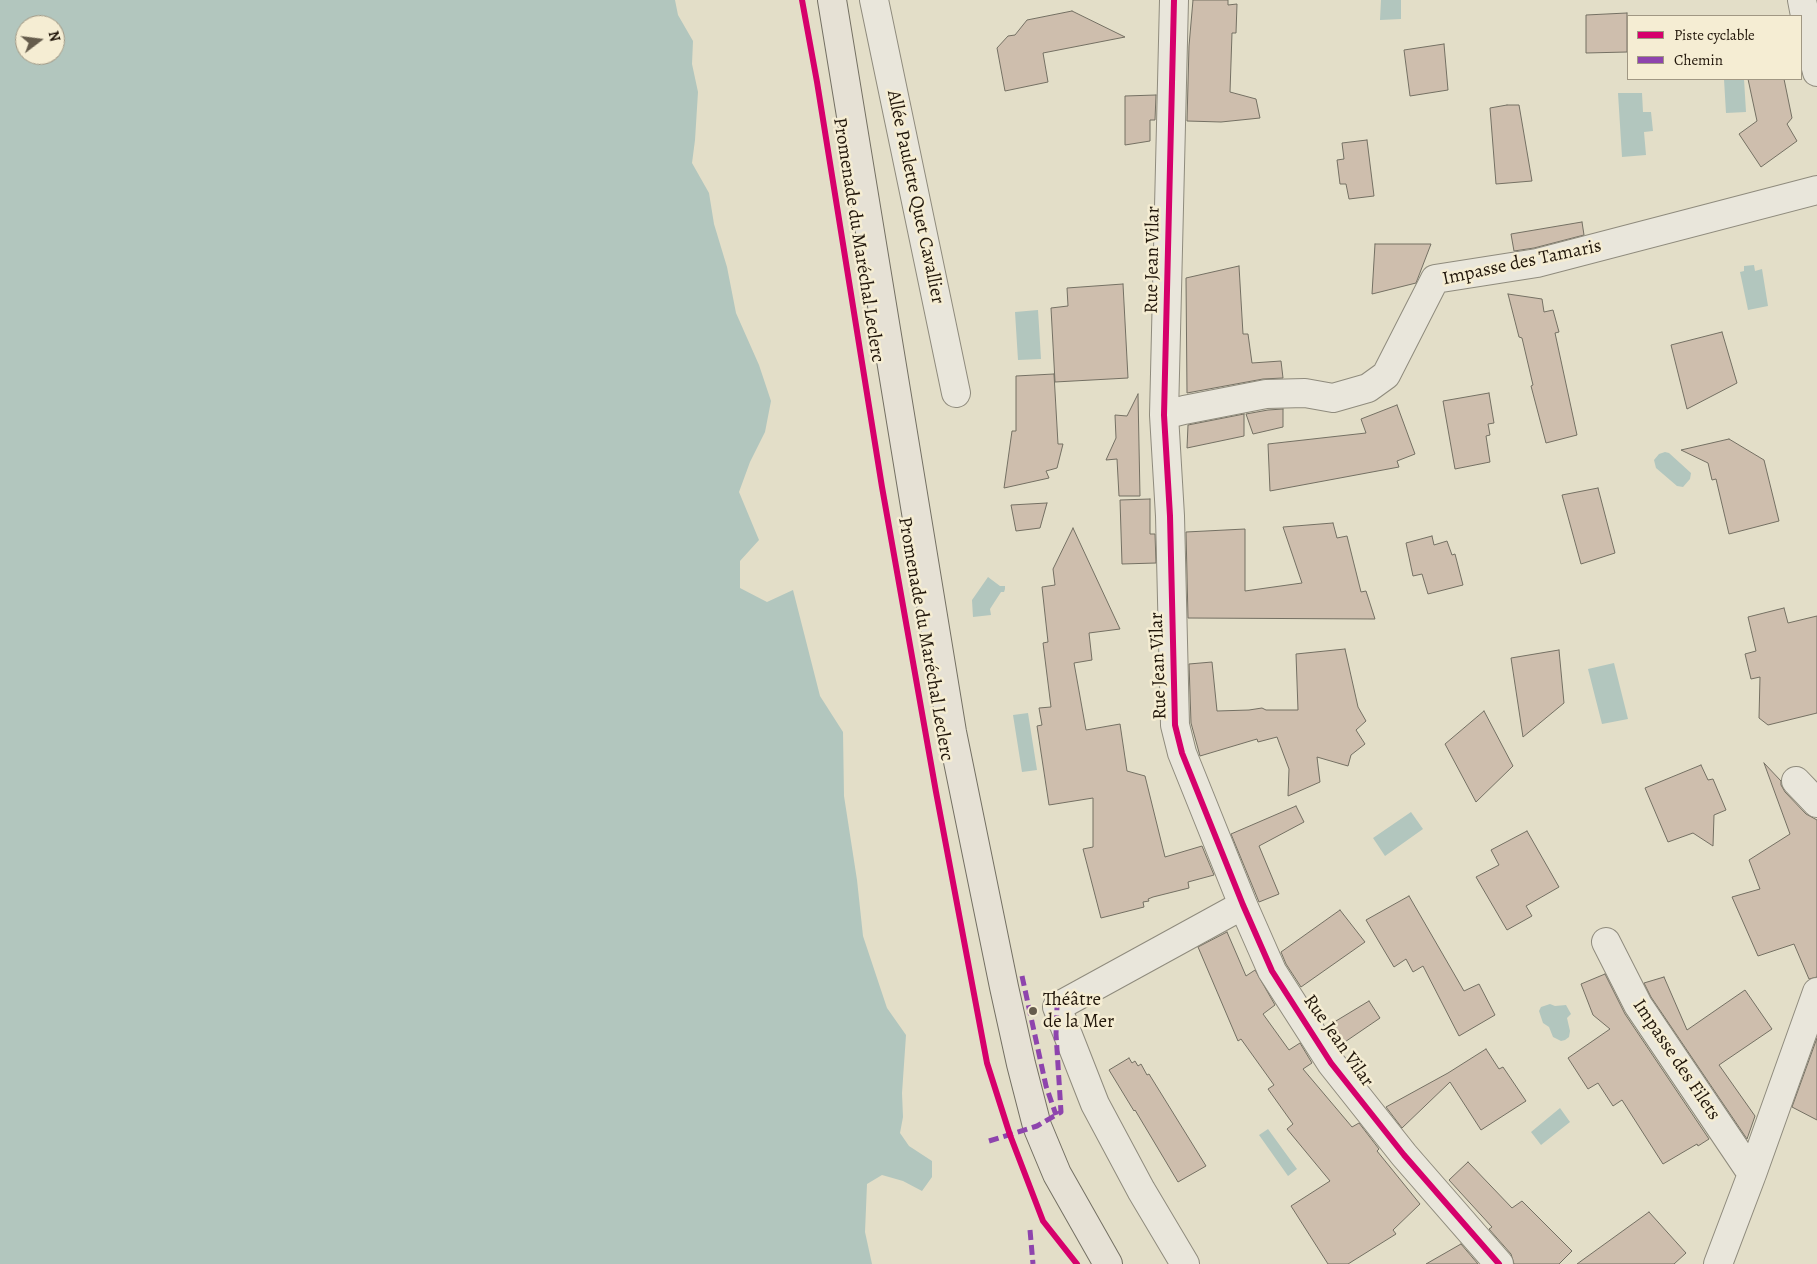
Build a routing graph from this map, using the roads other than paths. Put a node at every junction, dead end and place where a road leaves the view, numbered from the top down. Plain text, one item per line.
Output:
1 (832, 0) edge
2 (874, 0) edge
3 (1174, 0) edge
4 (1802, 0) edge
5 (1817, 72) edge
6 (1817, 190) edge
7 (956, 393) dead end
8 (1164, 415) junction
9 (1796, 781) dead end
10 (1817, 803) edge
11 (1243, 905) junction
12 (1606, 942) dead end
13 (1817, 992) edge
14 (1752, 1174) junction
15 (1108, 1264) edge
16 (1185, 1264) edge
17 (1499, 1264) edge
18 (1718, 1264) edge

1 - 15 main road, Promenade du Maréchal Leclerc
2 - 7 street, Allée Paulette Quet Cavallier
3 - 8 street, Rue Jean Vilar
4 - 5 street
6 - 8 street, Impasse des Tamaris
8 - 11 street, Rue Jean Vilar
9 - 10 street
11 - 16 street
11 - 17 street, Rue Jean Vilar
12 - 14 street, Impasse des Filets
13 - 14 street
14 - 18 street

